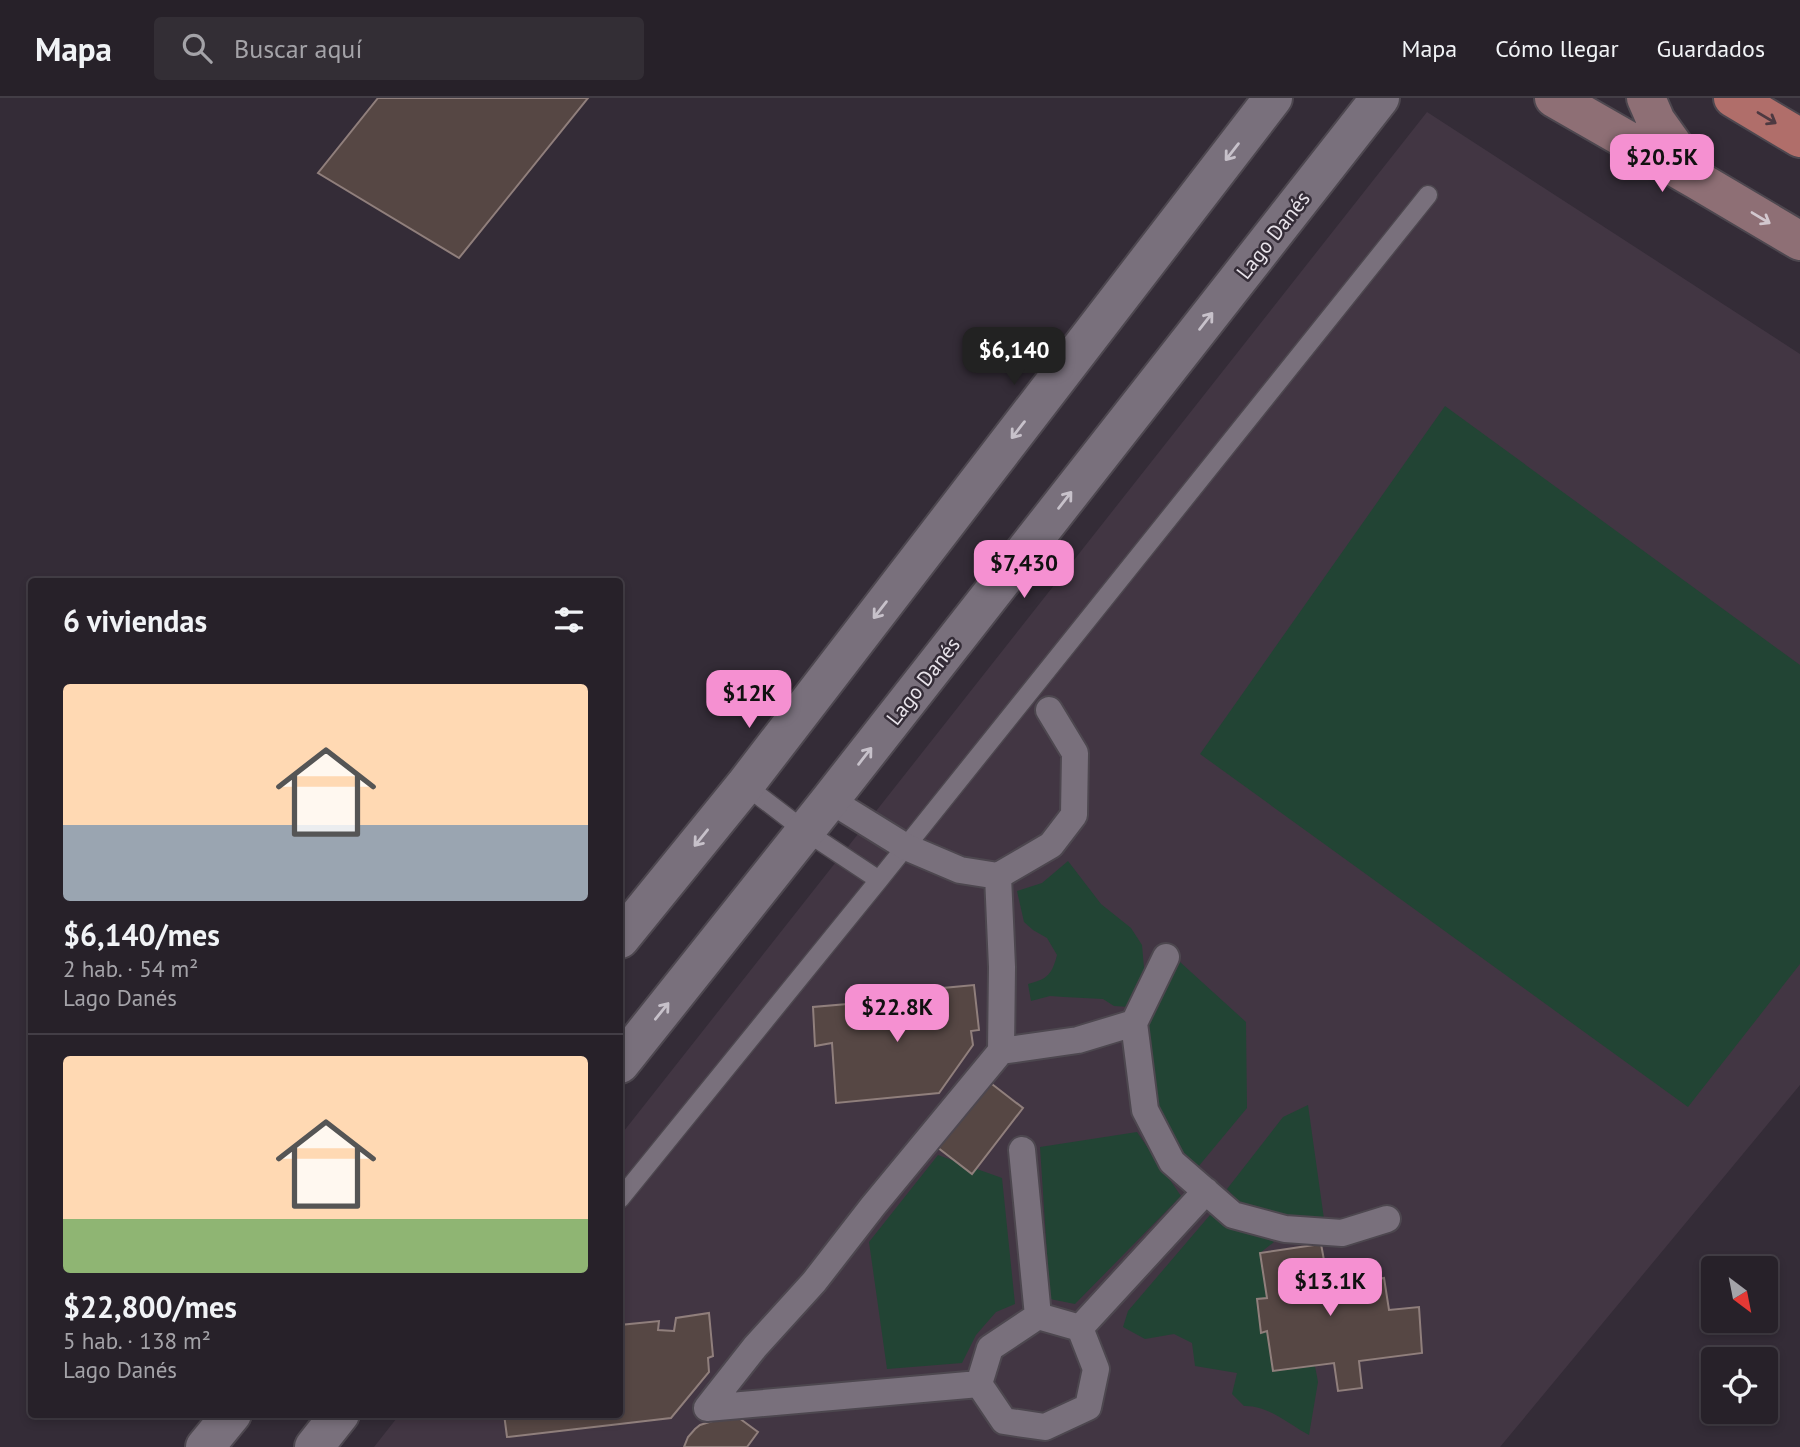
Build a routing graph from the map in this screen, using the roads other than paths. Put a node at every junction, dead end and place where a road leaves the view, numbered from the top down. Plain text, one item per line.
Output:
1 (1273, 98) edge
2 (1380, 98) edge
3 (1553, 98) edge
4 (1646, 98) edge
5 (1733, 98) edge
6 (1800, 138) edge
7 (1697, 180) junction
8 (1429, 195) dead end
9 (1800, 241) edge
10 (1049, 710) dead end
11 (745, 785) junction
12 (830, 800) junction
13 (805, 831) junction
14 (906, 847) junction
15 (998, 876) junction
16 (879, 880) junction
17 (623, 935) edge
18 (1166, 957) dead end
19 (1134, 1023) junction
20 (1001, 1051) junction
21 (623, 1060) edge
22 (1022, 1150) dead end
23 (1206, 1191) junction
24 (623, 1195) edge
25 (1387, 1219) dead end
26 (1038, 1316) junction
27 (1080, 1328) junction
28 (979, 1384) junction
29 (229, 1418) edge
30 (337, 1418) edge
31 (205, 1447) edge
32 (314, 1447) edge

1 -> 11 street
12 -> 2 street, Lago Danés
3 - 7 main road
4 - 7 main road
5 -> 6 highway
7 -> 9 main road
8 - 14 lane
10 - 15 street
11 - 13 lane
11 -> 17 street
12 - 13 street, Lago Danés
12 - 14 street
13 - 16 lane
21 -> 13 street, Lago Danés
14 - 15 street
14 - 16 lane
15 - 20 street
16 - 24 lane
18 - 19 street
19 - 20 street
19 - 23 street
20 - 28 street
22 - 26 street
23 - 25 street
23 - 27 street
26 - 27 street
26 - 28 street
27 - 28 street
29 - 31 street
30 - 32 street

